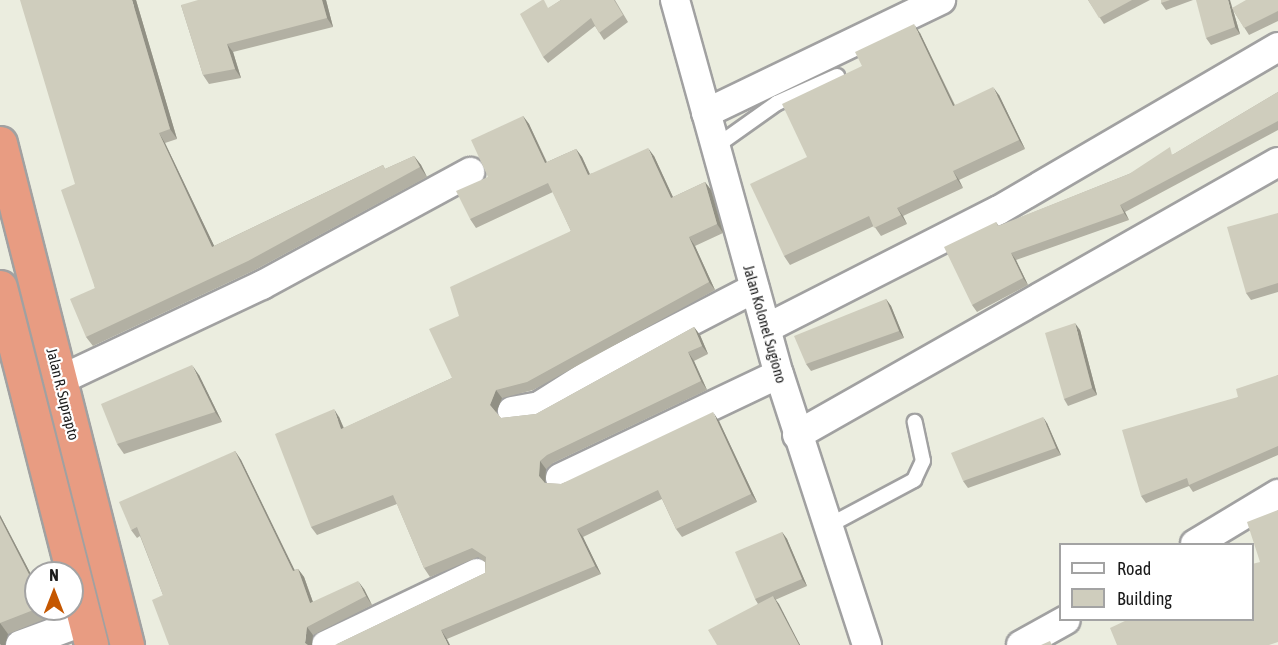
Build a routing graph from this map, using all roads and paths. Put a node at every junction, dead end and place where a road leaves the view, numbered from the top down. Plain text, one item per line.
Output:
1 (675, 0) edge
2 (941, 0) edge
3 (1278, 47) edge
4 (837, 76) edge
5 (706, 113) junction
6 (0, 143) edge
7 (715, 147) junction
8 (1278, 162) edge
9 (470, 172) dead end
10 (0, 287) edge
11 (755, 288) junction
12 (767, 328) junction
13 (779, 374) junction
14 (60, 380) junction
15 (512, 411) dead end
16 (915, 422) dead end
17 (798, 435) junction
18 (560, 478) dead end
19 (1278, 494) edge
20 (828, 526) junction
21 (1198, 543) edge
22 (477, 573) dead end
23 (1064, 621) edge
24 (88, 633) edge
25 (20, 645) edge
26 (127, 645) edge
27 (326, 645) edge
28 (867, 645) edge
29 (1021, 645) edge

1 - 5 street, Jalan Kolonel Sugiono
2 - 5 street
3 - 12 street
4 - 7 lane
5 - 7 street, Jalan Kolonel Sugiono
6 - 14 highway, Jalan R. Suprapto
7 - 11 street, Jalan Kolonel Sugiono
8 - 17 street
9 - 14 street
10 - 24 highway
11 - 12 street, Jalan Kolonel Sugiono
11 - 15 street
12 - 13 street, Jalan Kolonel Sugiono
13 - 17 street, Jalan Kolonel Sugiono
13 - 18 street
14 - 26 highway, Jalan R. Suprapto
16 - 20 lane
17 - 20 street, Jalan Kolonel Sugiono
19 - 21 street
20 - 28 street, Jalan Kolonel Sugiono
22 - 27 street
23 - 29 street
24 - 25 street

